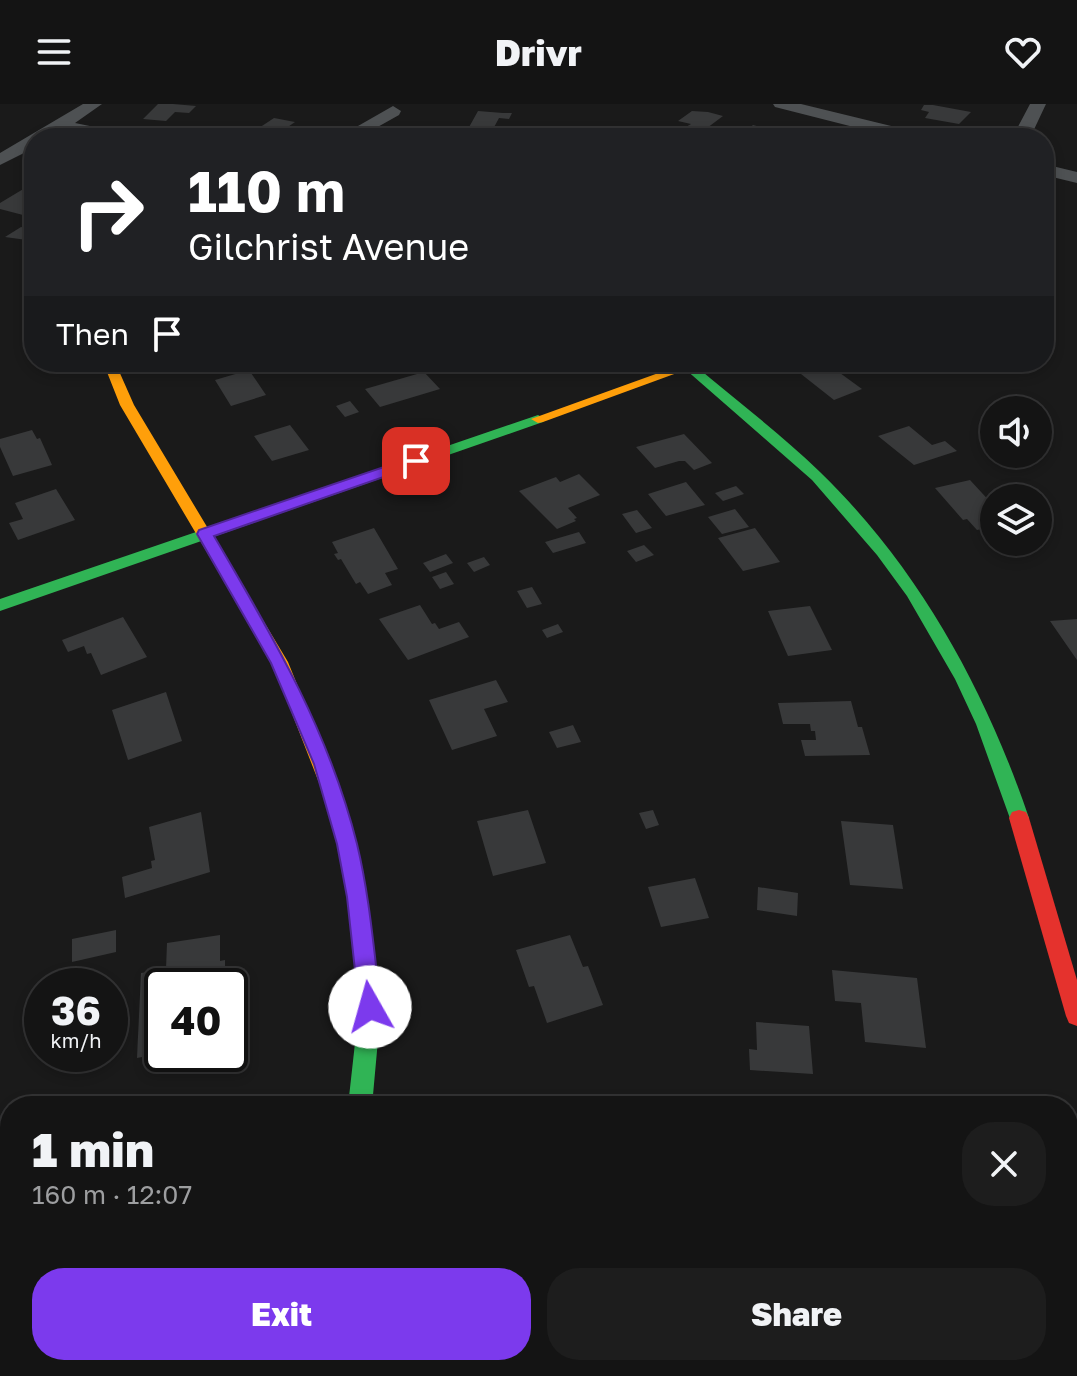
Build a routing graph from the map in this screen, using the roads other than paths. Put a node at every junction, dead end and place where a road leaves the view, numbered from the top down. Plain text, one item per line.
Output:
1 (94, 104) edge
2 (781, 104) edge
3 (1038, 104) edge
4 (393, 111) dead end
5 (62, 125) junction
6 (57, 128) edge
7 (76, 128) edge
8 (363, 128) edge
9 (878, 128) edge
10 (1026, 128) edge
11 (24, 147) edge
12 (0, 160) edge
13 (1054, 172) edge
14 (1077, 178) edge
15 (113, 372) edge
16 (668, 372) edge
17 (700, 372) edge
18 (205, 534) junction
19 (0, 605) edge
20 (1077, 1016) edge
21 (361, 1096) edge

1 - 5 street
2 - 9 street
3 - 10 street
4 - 8 street
5 - 6 street
5 - 7 street
11 - 12 street
13 - 14 street
15 - 18 street
16 - 18 street
17 - 20 street
18 - 19 street
18 - 21 street

